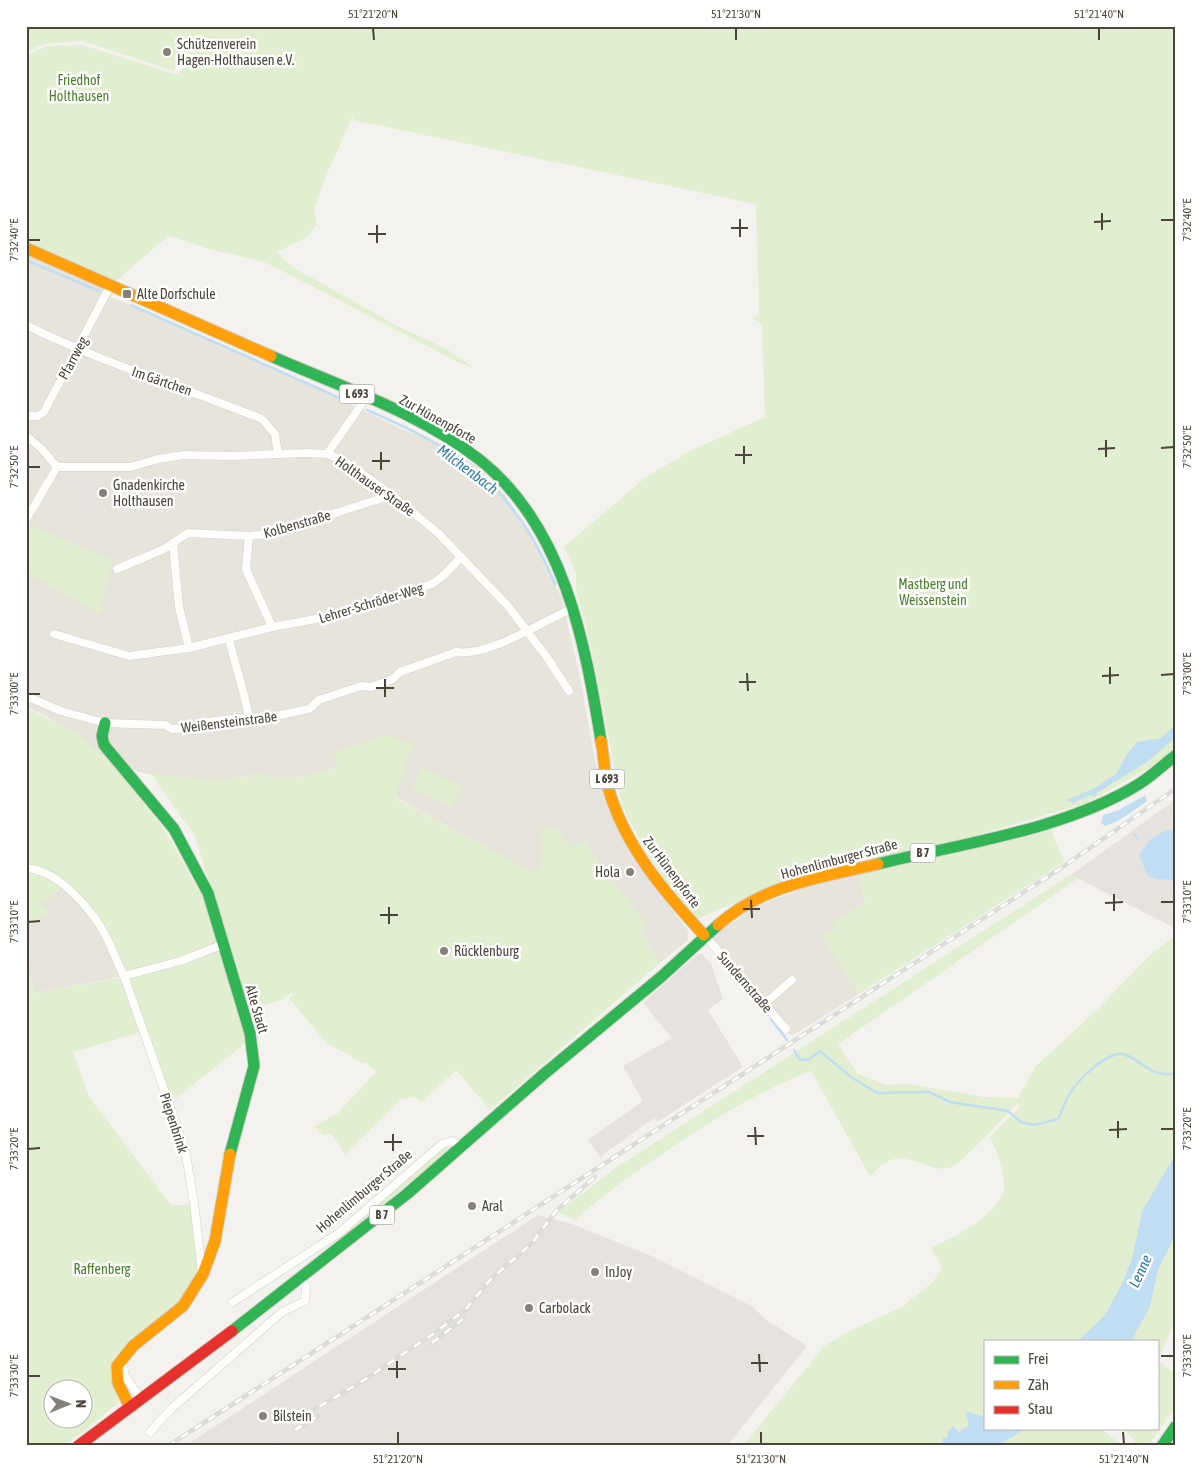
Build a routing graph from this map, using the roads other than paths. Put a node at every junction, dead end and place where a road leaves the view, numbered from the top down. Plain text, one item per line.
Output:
1 (26, 248) edge
2 (110, 286) junction
3 (26, 325) edge
4 (77, 349) junction
5 (366, 398) junction
6 (26, 416) edge
7 (26, 436) edge
8 (278, 454) junction
9 (327, 454) junction
10 (57, 467) junction
11 (392, 495) junction
12 (26, 520) edge
13 (249, 536) junction
14 (173, 544) junction
15 (461, 557) junction
16 (117, 569) dead end
17 (574, 608) junction
18 (272, 627) junction
19 (528, 631) junction
20 (54, 634) dead end
21 (229, 639) junction
22 (189, 648) junction
23 (569, 691) dead end
24 (26, 696) edge
25 (249, 717) junction
26 (105, 724) junction
27 (1175, 756) edge
28 (26, 868) edge
29 (704, 935) junction
30 (222, 945) junction
31 (124, 976) junction
32 (792, 980) dead end
33 (764, 1004) junction
34 (786, 1029) dead end
35 (462, 1148) junction
36 (203, 1274) junction
37 (300, 1279) junction
38 (233, 1302) dead end
39 (121, 1359) junction
40 (140, 1398) junction
41 (130, 1407) junction
42 (1175, 1427) edge
43 (150, 1432) dead end
44 (78, 1446) edge
45 (1162, 1446) edge

1 - 2 main road, Zur Hünenpforte / L 693
2 - 4 street, Pfarrweg
2 - 5 main road, Zur Hünenpforte / L 693
3 - 4 street, Im Gärtchen
4 - 6 street, Pfarrweg
4 - 8 street, Im Gärtchen
5 - 9 street
5 - 17 main road, Zur Hünenpforte / L 693
7 - 10 street
8 - 9 street, Holthauser Straße
8 - 10 street, Holthauser Straße
9 - 11 street, Holthauser Straße
10 - 12 street
11 - 13 street, Kolbenstraße
11 - 15 street, Holthauser Straße
13 - 14 street, Kolbenstraße
13 - 18 street
14 - 16 street, Kolbenstraße
14 - 22 street
15 - 18 street, Lehrer-Schröder-Weg
15 - 19 street, Holthauser Straße
17 - 19 street, Weißensteinstraße
17 - 29 main road, Zur Hünenpforte / L 693
18 - 21 street, Lehrer-Schröder-Weg
19 - 23 street, Holthauser Straße
19 - 25 street, Weißensteinstraße
20 - 22 street, Lehrer-Schröder-Weg
21 - 22 street, Lehrer-Schröder-Weg
21 - 25 street
24 - 26 street, Weißensteinstraße
25 - 26 street, Weißensteinstraße
26 - 30 main road, Alte Stadt
27 - 29 main road, Hohenlimburger Straße / B 7
28 - 31 street, Piepenbrink
29 - 33 street, Sundernstraße
29 - 35 main road, Hohenlimburger Straße / B 7
30 - 31 street
30 - 36 main road, Alte Stadt
31 - 36 street, Piepenbrink
32 - 33 street
33 - 34 street, Sundernstraße
35 - 37 main road, Hohenlimburger Straße / B 7
35 - 38 street, Hohenlimburger Straße
36 - 39 main road, Alte Stadt
37 - 40 main road, Hohenlimburger Straße / B 7
37 - 43 street
39 - 40 street
39 - 41 main road
40 - 41 main road, Hohenlimburger Straße / B 7
41 - 44 main road, Hohenlimburger Straße / B 7
42 - 45 main road

